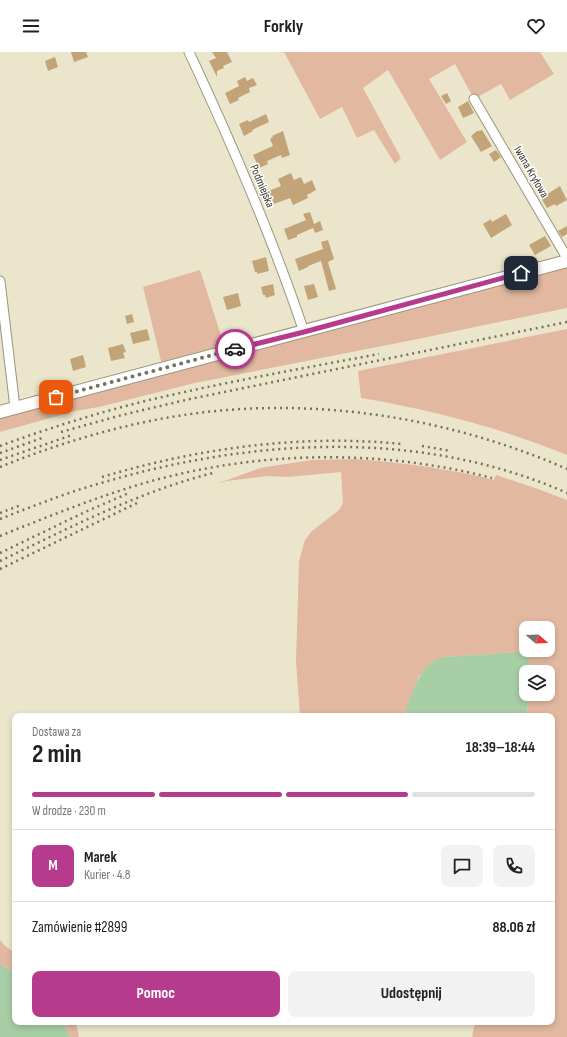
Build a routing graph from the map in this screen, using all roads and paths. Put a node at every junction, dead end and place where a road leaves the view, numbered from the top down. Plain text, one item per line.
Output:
1 (189, 52) edge
2 (474, 99) dead end
3 (567, 258) edge
4 (567, 261) edge
5 (0, 281) edge
6 (304, 332) junction
7 (15, 408) junction
8 (0, 412) edge

1 - 6 street, Podmiejska
2 - 3 street, Iwana Kryłowa
4 - 6 main road
5 - 7 street
6 - 7 main road
7 - 8 main road

